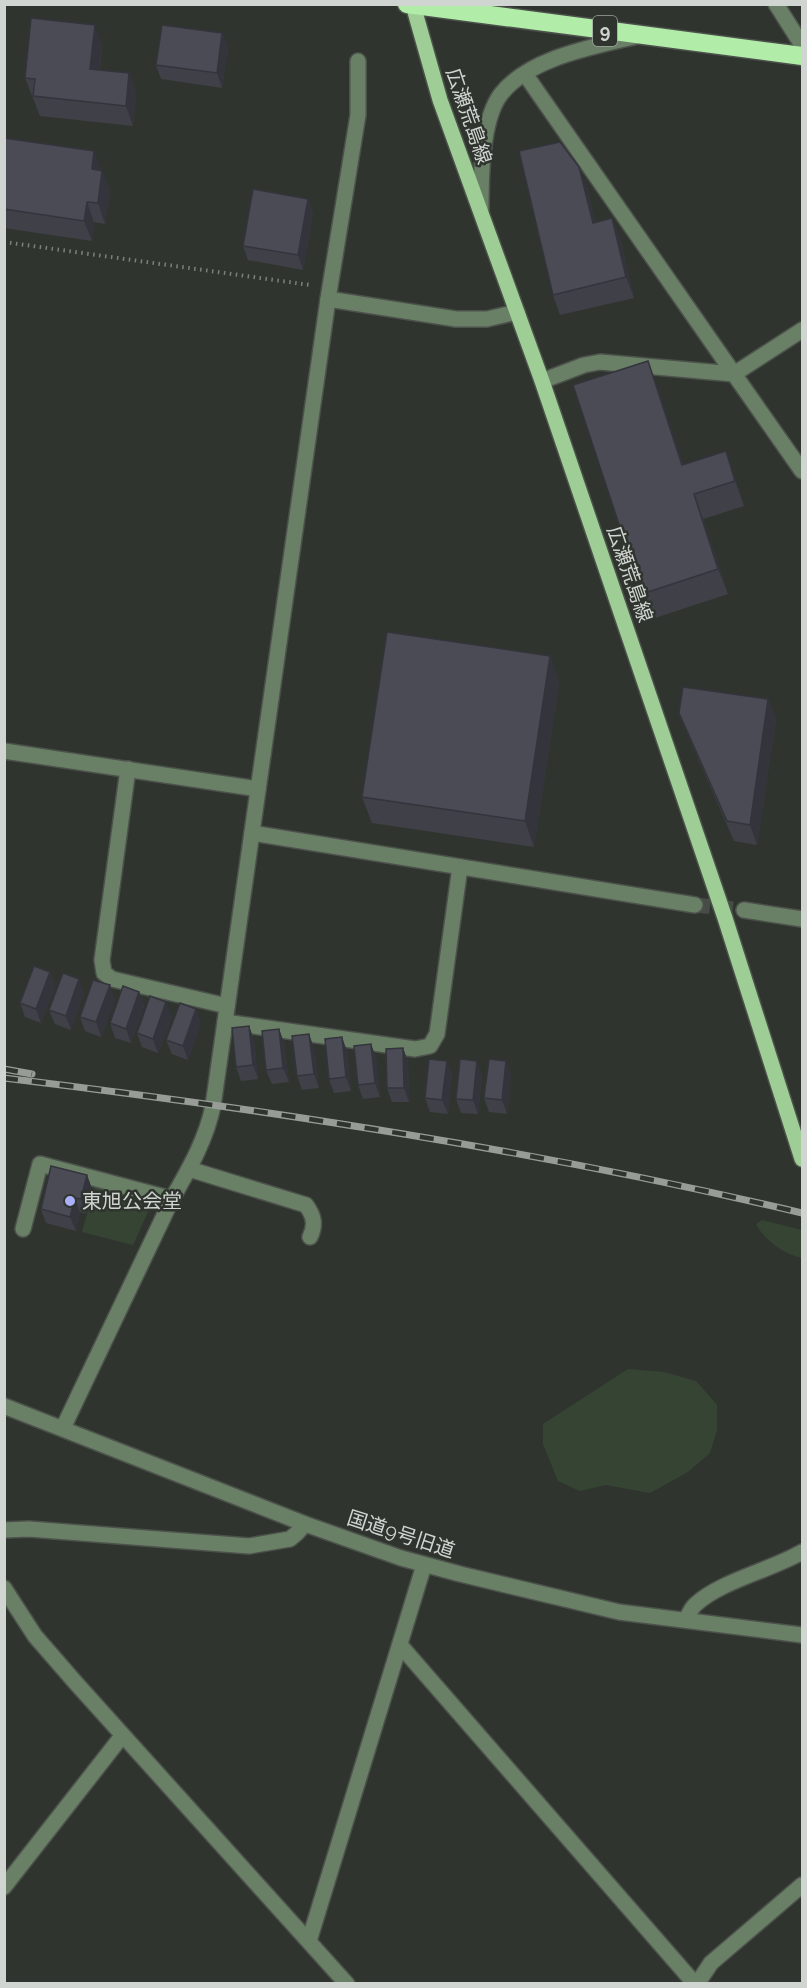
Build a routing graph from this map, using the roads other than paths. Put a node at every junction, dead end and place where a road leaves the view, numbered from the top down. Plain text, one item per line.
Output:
1 (407, 4) edge
2 (776, 4) edge
3 (413, 5) edge
4 (640, 35) junction
5 (802, 45) edge
6 (802, 56) edge
7 (358, 61) dead end
8 (525, 74) junction
9 (481, 213) junction
10 (329, 293) junction
11 (517, 312) junction
12 (802, 330) edge
13 (734, 375) junction
14 (542, 381) junction
15 (802, 471) edge
16 (4, 751) edge
17 (128, 769) junction
18 (258, 789) junction
19 (252, 833) junction
20 (460, 867) junction
21 (695, 905) tunnel mouth
22 (744, 910) tunnel mouth
23 (802, 919) edge
24 (227, 1006) junction
25 (225, 1022) junction
26 (802, 1159) edge
27 (189, 1169) junction
28 (172, 1199) junction
29 (23, 1229) dead end
30 (310, 1237) dead end
31 (4, 1406) edge
32 (63, 1428) junction
33 (305, 1524) junction
34 (4, 1530) edge
35 (802, 1552) edge
36 (424, 1564) junction
37 (4, 1588) edge
38 (686, 1620) junction
39 (802, 1635) edge
40 (399, 1645) junction
41 (122, 1736) junction
42 (802, 1885) edge
43 (4, 1887) edge
44 (309, 1941) junction
45 (347, 1983) edge
46 (696, 1983) edge

1 - 3 highway, 9
2 - 5 street
3 - 4 highway, 9
3 - 9 main road, 広瀬荒島線
4 - 6 highway, 9
4 - 8 street
7 - 10 street
8 - 9 street
8 - 13 street
9 - 11 main road, 広瀬荒島線
10 - 11 street
10 - 18 street
11 - 14 main road, 広瀬荒島線
12 - 13 street
13 - 14 street
13 - 15 street
14 - 26 main road, 広瀬荒島線
16 - 17 street
17 - 18 street
17 - 24 street
18 - 19 street
19 - 20 street
19 - 24 street
20 - 21 street
20 - 25 street
22 - 23 street
24 - 25 street
25 - 27 street
27 - 28 street
27 - 30 street
28 - 29 street
28 - 32 street
31 - 32 street, 国道9号旧道
32 - 33 street, 国道9号旧道
33 - 34 street
33 - 36 street, 国道9号旧道
35 - 38 street
36 - 38 street, 国道9号旧道
36 - 40 street
37 - 41 street
38 - 39 street, 国道9号旧道
40 - 44 street
40 - 46 street
41 - 43 street
41 - 44 street
42 - 46 street
44 - 45 street

